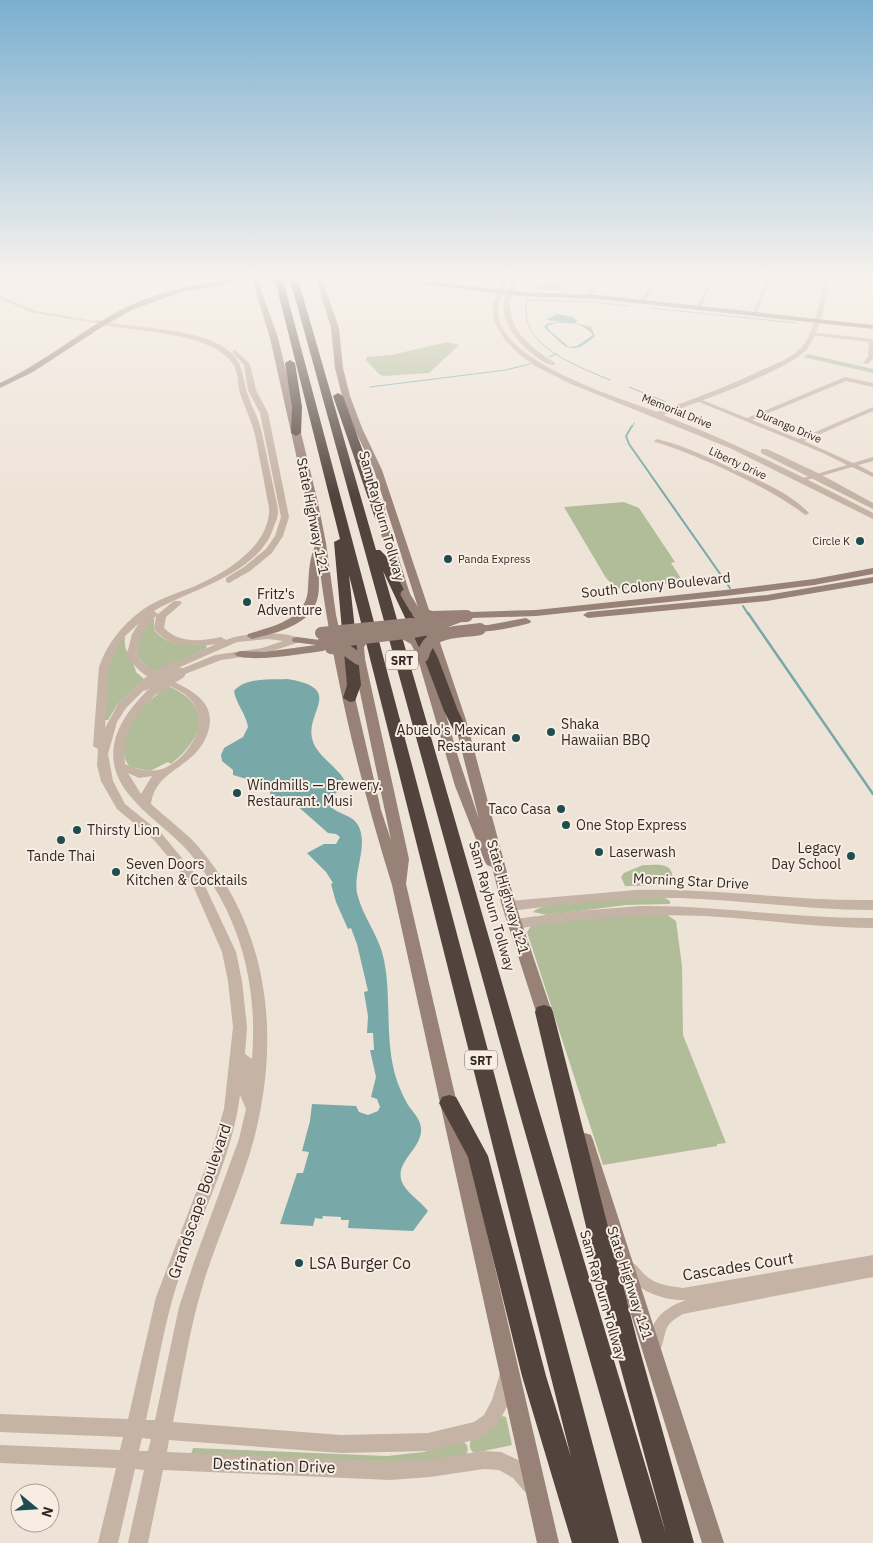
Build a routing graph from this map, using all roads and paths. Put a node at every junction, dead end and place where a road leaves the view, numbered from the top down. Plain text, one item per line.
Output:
1 (54, 351) edge
2 (62, 351) edge
3 (224, 351) edge
4 (233, 351) edge
5 (277, 351) edge
6 (288, 351) edge
7 (297, 351) edge
8 (314, 351) edge
9 (317, 351) edge
10 (337, 351) edge
11 (520, 351) edge
12 (533, 351) edge
13 (801, 351) edge
14 (871, 351) edge
15 (866, 363) dead end
16 (845, 378) joint
17 (0, 379) edge
18 (0, 386) edge
19 (873, 386) edge
20 (604, 389) junction
21 (695, 399) junction
22 (873, 409) edge
23 (666, 411) junction
24 (656, 415) junction
25 (748, 420) junction
26 (358, 428) junction
27 (296, 433) junction
28 (657, 441) dead end
29 (800, 441) junction
30 (873, 459) edge
31 (852, 464) junction
32 (873, 475) edge
33 (816, 476) junction
34 (805, 479) junction
35 (873, 506) edge
36 (806, 513) dead end
37 (873, 516) edge
38 (341, 518) junction
39 (381, 518) junction
40 (321, 543) junction
41 (371, 550) junction
42 (873, 571) edge
43 (873, 580) edge
44 (818, 586) junction
45 (405, 594) junction
46 (178, 604) junction
47 (616, 609) junction
48 (472, 615) junction
49 (136, 619) junction
50 (443, 626) junction
51 (484, 629) junction
52 (397, 630) junction
53 (252, 636) junction
54 (366, 637) junction
55 (235, 639) junction
56 (297, 640) junction
57 (322, 641) junction
58 (240, 654) junction
59 (423, 656) junction
60 (133, 658) junction
61 (359, 659) junction
62 (176, 670) junction
63 (350, 698) junction
64 (462, 734) junction
65 (120, 766) junction
66 (163, 772) junction
67 (145, 804) junction
68 (121, 806) junction
69 (503, 885) junction
70 (399, 886) junction
71 (873, 905) edge
72 (509, 906) junction
73 (233, 908) junction
74 (214, 915) junction
75 (873, 923) edge
76 (515, 924) junction
77 (544, 1012) junction
78 (238, 1057) junction
79 (449, 1103) junction
80 (253, 1110) junction
81 (622, 1258) junction
82 (873, 1261) edge
83 (873, 1271) edge
84 (654, 1356) junction
85 (508, 1372) junction
86 (0, 1423) edge
87 (133, 1428) junction
88 (162, 1431) junction
89 (0, 1454) edge
90 (127, 1459) junction
91 (156, 1460) junction
92 (536, 1491) junction
93 (108, 1543) edge
94 (138, 1543) edge
95 (548, 1543) edge
96 (585, 1543) edge
97 (606, 1543) edge
98 (655, 1543) edge
99 (681, 1543) edge
100 (713, 1543) edge

1 - 17 main road
2 - 18 main road
3 - 49 street
4 - 46 street
5 - 27 main road, State Highway 121
6 - 27 highway
7 - 38 highway, SRT
8 - 41 highway, Sam Rayburn Tollway / SRT
9 - 39 highway
10 - 26 main road, State Highway 121
11 - 20 street, Memorial Drive
12 - 20 street, Memorial Drive
13 - 21 street
14 - 15 street
16 - 19 street
16 - 25 street
20 - 23 street, Memorial Drive
20 - 24 street, Memorial Drive
21 - 23 street
21 - 25 street, Durango Drive
22 - 29 street
23 - 24 street
23 - 33 street, Memorial Drive
24 - 34 street, Memorial Drive
25 - 29 street, Durango Drive
26 - 39 main road
26 - 64 main road, State Highway 121
27 - 40 main road, State Highway 121
28 - 36 street, Liberty Drive
29 - 31 street, Durango Drive
30 - 31 street
31 - 32 street, Durango Drive
31 - 33 street
33 - 34 street
33 - 35 street, Memorial Drive
34 - 37 street, Memorial Drive
38 - 63 highway
38 - 97 highway, SRT
39 - 45 main road
40 - 53 main road
40 - 63 main road, State Highway 121
41 - 64 highway
41 - 98 highway, Sam Rayburn Tollway / SRT
42 - 44 main road, South Colony Boulevard
43 - 44 main road, South Colony Boulevard
44 - 47 main road, South Colony Boulevard
45 - 48 main road, bridge
45 - 52 main road, bridge
46 - 55 street
46 - 60 street
47 - 48 main road, South Colony Boulevard
47 - 51 main road, South Colony Boulevard
48 - 50 main road, South Colony Boulevard, bridge
49 - 60 street
49 - 68 street
50 - 51 main road, South Colony Boulevard, bridge
50 - 52 main road, South Colony Boulevard, bridge
51 - 59 main road, bridge
52 - 54 main road, South Colony Boulevard, bridge
52 - 57 main road, South Colony Boulevard, bridge
52 - 59 main road
53 - 55 street, Grandscape Boulevard
53 - 56 street, Grandscape Boulevard
54 - 57 main road, South Colony Boulevard, bridge
54 - 61 main road
55 - 62 street, Grandscape Boulevard
56 - 57 main road, Grandscape Boulevard
56 - 58 street, Grandscape Boulevard
57 - 58 main road
57 - 61 main road, bridge
58 - 62 street, Grandscape Boulevard
59 - 69 main road
60 - 66 street
61 - 70 main road
62 - 65 street, Grandscape Boulevard, bridge
62 - 68 street, Grandscape Boulevard, bridge
63 - 70 main road, State Highway 121
64 - 69 main road, State Highway 121
65 - 66 street
65 - 67 street, Grandscape Boulevard
66 - 67 street
67 - 73 street, Grandscape Boulevard
68 - 74 street, Grandscape Boulevard
69 - 72 main road, State Highway 121
70 - 79 main road, State Highway 121
71 - 72 street, Morning Star Drive
72 - 76 main road, State Highway 121
73 - 74 street
73 - 80 street, Grandscape Boulevard
74 - 78 street, Grandscape Boulevard
75 - 76 street
76 - 77 main road, State Highway 121
77 - 81 main road, State Highway 121
77 - 99 highway
78 - 80 street
78 - 87 street, Grandscape Boulevard
79 - 85 main road, State Highway 121
79 - 96 highway
80 - 88 street, Grandscape Boulevard
81 - 82 street, Cascades Court
81 - 84 main road, State Highway 121
83 - 84 street, Cascades Court
84 - 100 main road, State Highway 121
85 - 88 street, Destination Drive
85 - 92 main road, State Highway 121
86 - 87 street, Destination Drive
87 - 88 street, Destination Drive
87 - 90 street, Grandscape Boulevard
88 - 91 street, Grandscape Boulevard
89 - 90 street, Destination Drive
90 - 91 street, Destination Drive
90 - 93 street, Grandscape Boulevard
91 - 92 street, Destination Drive
91 - 94 street, Grandscape Boulevard
92 - 95 main road, State Highway 121

